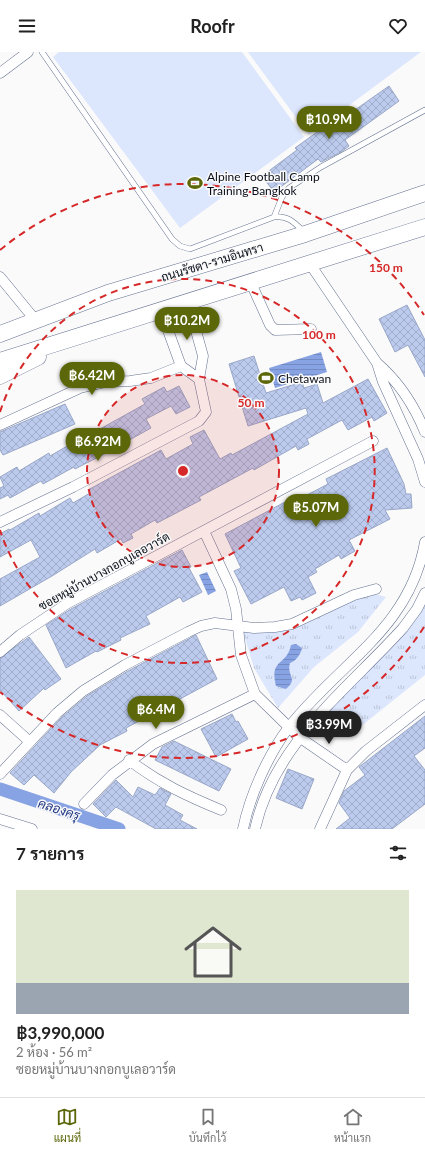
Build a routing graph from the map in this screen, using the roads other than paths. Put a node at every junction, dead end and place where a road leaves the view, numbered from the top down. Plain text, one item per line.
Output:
1 (28, 52) edge
2 (42, 52) edge
3 (0, 73) edge
4 (425, 110) edge
5 (425, 193) edge
6 (274, 217) junction
7 (425, 227) edge
8 (305, 234) junction
9 (310, 264) junction
10 (0, 277) edge
11 (251, 283) junction
12 (188, 302) junction
13 (58, 310) junction
14 (161, 311) junction
15 (32, 316) junction
16 (0, 325) edge
17 (311, 329) dead end
18 (0, 334) edge
19 (79, 337) junction
20 (0, 361) edge
21 (377, 363) junction
22 (182, 366) junction
23 (0, 376) edge
24 (199, 379) junction
25 (0, 424) edge
26 (425, 432) edge
27 (373, 441) dead end
28 (425, 482) edge
29 (0, 522) edge
30 (204, 531) junction
31 (425, 542) edge
32 (376, 589) dead end
33 (425, 593) edge
34 (238, 625) junction
35 (0, 652) edge
36 (254, 694) junction
37 (425, 705) edge
38 (0, 715) edge
39 (289, 728) junction
40 (299, 737) junction
41 (29, 742) junction
42 (130, 760) junction
43 (347, 770) junction
44 (0, 774) edge
45 (84, 804) dead end
46 (221, 810) dead end
47 (0, 819) edge
48 (32, 829) edge
49 (243, 829) edge
50 (255, 829) edge
51 (320, 829) edge

1 - 3 street
2 - 6 lane
4 - 6 lane
5 - 8 main road, ถนนรัชดา-รามอินทรา
6 - 8 lane
7 - 9 main road
8 - 13 main road, ถนนรัชดา-รามอินทรา
9 - 11 main road
9 - 21 street
10 - 15 street
11 - 12 main road
11 - 17 street
12 - 14 main road
12 - 24 street
13 - 15 main road
13 - 18 main road, ถนนรัชดา-รามอินทรา
14 - 19 main road
14 - 22 street
15 - 16 main road
19 - 20 main road
19 - 23 main road
21 - 26 street
21 - 28 street
22 - 24 street
22 - 25 street
24 - 29 street
27 - 30 street, ซอยหมู่บ้านบางกอกบูเลอวาร์ด
30 - 34 street
30 - 35 street, ซอยหมู่บ้านบางกอกบูเลอวาร์ด
31 - 39 street
32 - 34 street
33 - 40 street
34 - 36 street
34 - 41 street
36 - 39 street
36 - 42 street
37 - 43 street
38 - 41 street
39 - 40 street
39 - 49 street
40 - 43 street
40 - 50 street
41 - 44 street
42 - 45 street
42 - 46 street
43 - 51 street
47 - 48 street

